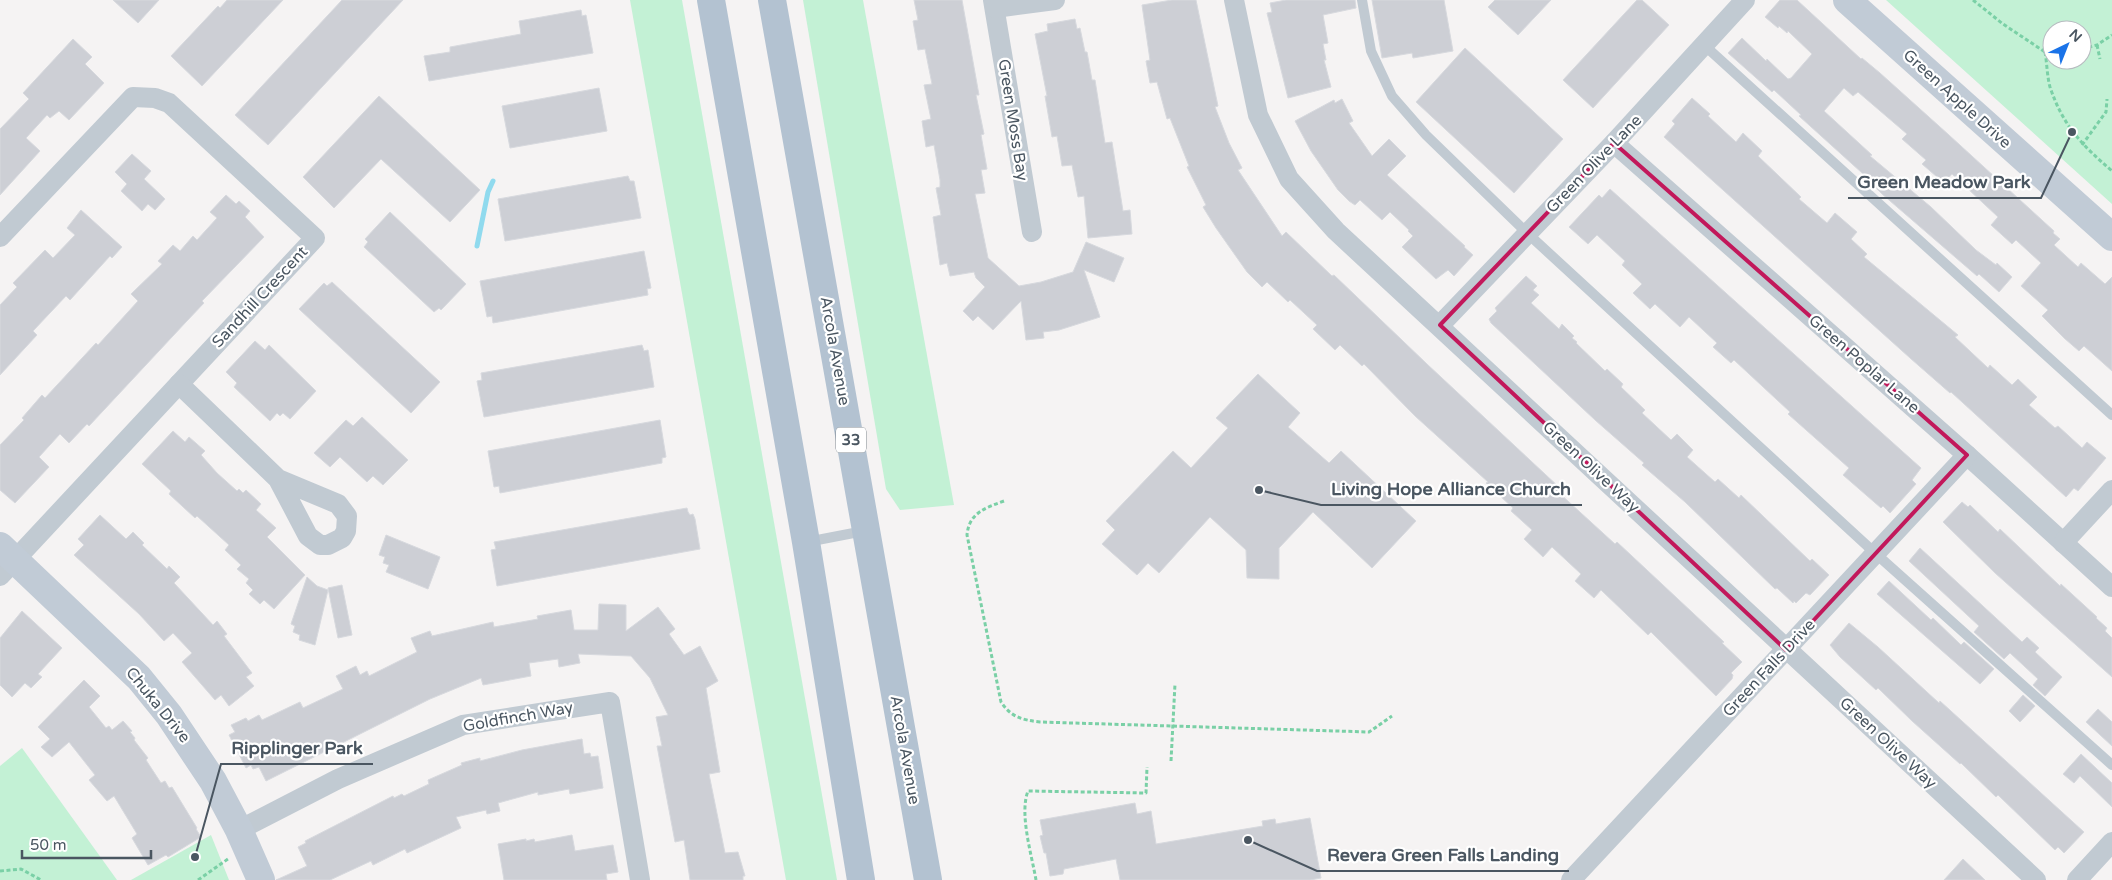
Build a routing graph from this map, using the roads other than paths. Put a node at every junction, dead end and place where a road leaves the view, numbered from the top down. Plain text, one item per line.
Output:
1 (712, 0) edge
2 (772, 0) edge
3 (1055, 0) edge
4 (1234, 0) edge
5 (1362, 0) edge
6 (1745, 0) edge
7 (1848, 0) edge
8 (994, 4) edge
9 (1704, 46) junction
10 (1614, 143) junction
11 (1032, 232) dead end
12 (1528, 233) junction
13 (0, 237) edge
14 (2112, 237) edge
15 (1440, 325) junction
16 (179, 384) junction
17 (2112, 415) edge
18 (1967, 455) junction
19 (278, 479) dead end
20 (2112, 490) edge
21 (867, 530) junction
22 (806, 542) junction
23 (2063, 543) junction
24 (1875, 553) junction
25 (5, 560) edge
26 (2112, 587) edge
27 (1786, 650) junction
28 (2112, 765) edge
29 (239, 830) junction
30 (2112, 842) edge
31 (261, 880) edge
32 (640, 880) edge
33 (861, 880) edge
34 (928, 880) edge
35 (1571, 880) edge
36 (2036, 880) edge
37 (2077, 880) edge

1 - 22 main road
2 - 21 main road, Arcola Avenue / 33
3 - 8 street
4 - 15 street, Green Olive Way
5 - 12 lane
6 - 9 street, Green Olive Lane
7 - 14 street, Green Apple Drive
8 - 11 street, Green Moss Bay
9 - 10 street, Green Olive Lane
9 - 17 lane
10 - 12 street, Green Olive Lane
10 - 18 street, Green Poplar Lane
12 - 15 street, Green Olive Lane
12 - 24 lane
13 - 16 street, Sandhill Crescent
15 - 27 street, Green Olive Way
16 - 19 street
16 - 25 street, Sandhill Crescent
18 - 23 street, Green Poplar Lane
18 - 24 street, Green Falls Drive
20 - 23 street
21 - 22 lane
21 - 34 main road, Arcola Avenue / 33
22 - 33 main road
23 - 26 street, Green Poplar Lane
24 - 27 street, Green Falls Drive
24 - 28 lane
25 - 29 street, Chuka Drive
27 - 35 street, Green Falls Drive
27 - 36 street, Green Olive Way
29 - 31 street, Chuka Drive
29 - 32 street, Goldfinch Way
30 - 37 street

